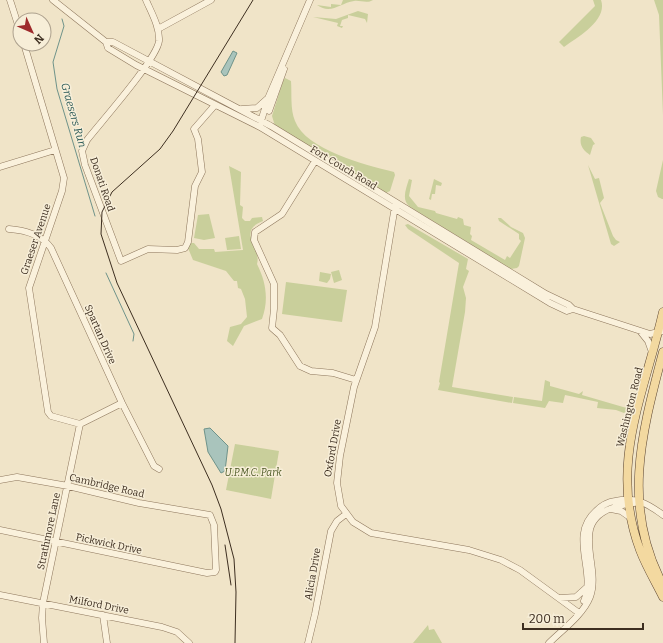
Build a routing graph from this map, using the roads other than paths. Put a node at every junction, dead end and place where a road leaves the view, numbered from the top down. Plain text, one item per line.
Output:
1 (10, 0) edge
2 (53, 0) edge
3 (146, 0) edge
4 (211, 0) edge
5 (310, 0) edge
6 (14, 12) edge
7 (158, 29) junction
8 (106, 42) junction
9 (26, 52) edge
10 (148, 62) junction
11 (285, 64) junction
12 (143, 69) junction
13 (269, 96) junction
14 (215, 105) junction
15 (239, 109) junction
16 (261, 123) junction
17 (56, 150) junction
18 (315, 161) junction
19 (0, 167) edge
20 (397, 203) junction
21 (395, 210) junction
22 (9, 229) dead end
23 (45, 240) junction
24 (573, 309) junction
25 (663, 312) edge
26 (640, 331) junction
27 (660, 332) edge
28 (663, 352) edge
29 (652, 353) junction
30 (356, 380) junction
31 (122, 404) junction
32 (80, 424) junction
33 (159, 469) dead end
34 (0, 480) edge
35 (68, 486) junction
36 (628, 502) junction
37 (639, 502) junction
38 (610, 509) junction
39 (346, 514) junction
40 (663, 515) edge
41 (631, 519) junction
42 (0, 530) edge
43 (57, 542) junction
44 (215, 572) joint
45 (588, 585) junction
46 (663, 586) edge
47 (0, 595) edge
48 (663, 597) edge
49 (560, 598) junction
50 (43, 603) junction
51 (579, 613) junction
52 (103, 616) junction
53 (44, 643) edge
54 (106, 643) edge
55 (189, 643) edge
56 (308, 643) edge
57 (549, 643) edge

1 - 6 street
2 - 8 street, Fort Couch Road
3 - 7 street
4 - 7 street
5 - 11 street
7 - 10 street, Donati Road
8 - 10 street, Fort Couch Road
8 - 12 street, Fort Couch Road
9 - 17 street, Graeser Avenue
10 - 12 street, Donati Road
10 - 15 street, Fort Couch Road
11 - 13 street
11 - 16 street
12 - 14 street, Fort Couch Road
12 - 14 street, Donati Road
13 - 15 street
13 - 16 street
14 - 16 street, Fort Couch Road
15 - 16 street, Fort Couch Road
16 - 18 street, Fort Couch Road
16 - 20 street, Fort Couch Road
17 - 19 street
17 - 23 street, Graeser Avenue
18 - 21 street, Fort Couch Road
18 - 30 street
20 - 21 street
20 - 24 street, Fort Couch Road
21 - 24 street, Fort Couch Road
21 - 30 street, Oxford Drive
22 - 23 street
23 - 31 street, Spartan Drive
23 - 32 street, Graeser Avenue
24 - 26 street, Fort Couch Road
25 - 27 main road, Washington Road
26 - 27 street, Fort Couch Road
26 - 29 street
27 - 29 main road, Washington Road
28 - 37 main road, Washington Road
29 - 36 main road, Washington Road
30 - 39 street, Oxford Drive
31 - 32 street
31 - 33 street, Spartan Drive
32 - 35 street, Strathmore Lane
34 - 35 street, Cambridge Road
35 - 43 street, Strathmore Lane
35 - 44 street, Cambridge Road
36 - 37 street
36 - 38 street
36 - 41 main road, Washington Road
36 - 45 street
37 - 40 street
37 - 46 main road, Washington Road
38 - 41 street
38 - 51 street
39 - 49 street, Oxford Drive
39 - 56 street, Alicia Drive
41 - 48 main road, Washington Road
42 - 43 street, Pickwick Drive
43 - 44 street, Pickwick Drive
43 - 50 street, Strathmore Lane
45 - 49 street
45 - 51 street
47 - 50 street, Milford Drive
49 - 51 street, Oxford Drive
50 - 52 street, Milford Drive
50 - 53 street, Strathmore Lane
51 - 57 street
52 - 54 street
52 - 55 street, Milford Drive

